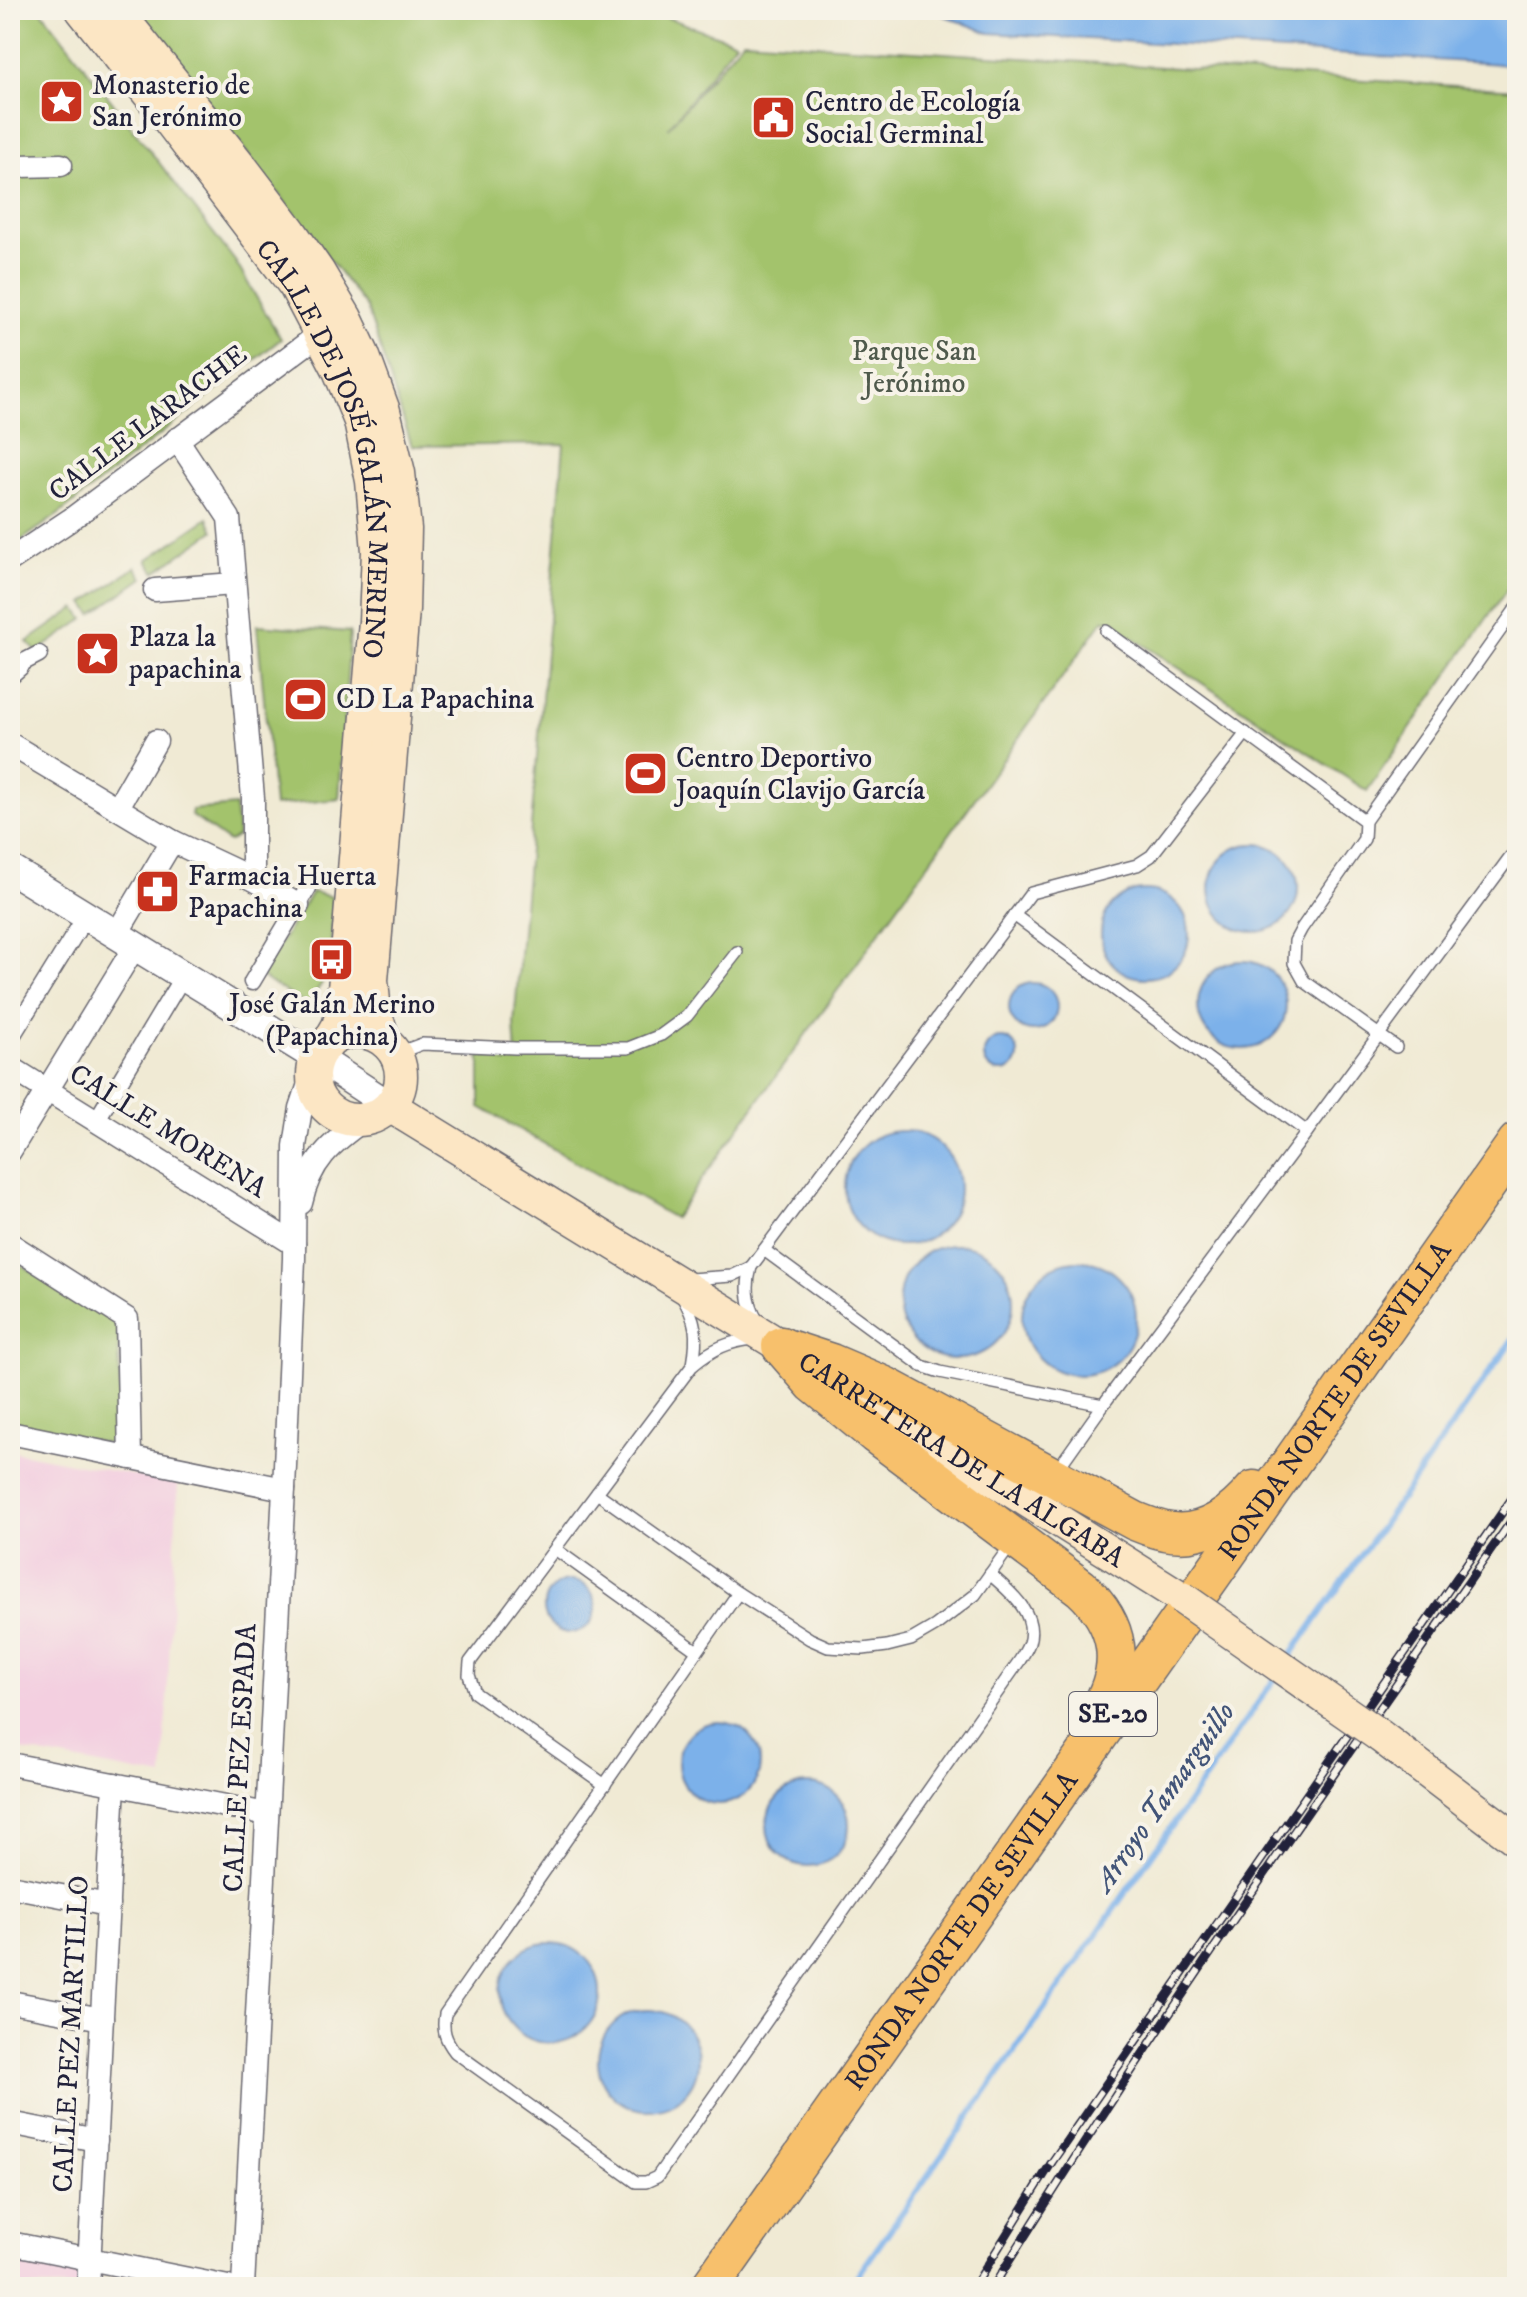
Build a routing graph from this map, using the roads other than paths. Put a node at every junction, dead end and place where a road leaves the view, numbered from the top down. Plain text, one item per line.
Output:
1 (82, 10) edge
2 (116, 10) edge
3 (61, 165) dead end
4 (10, 170) edge
5 (333, 325) junction
6 (177, 439) junction
7 (10, 560) edge
8 (234, 584) junction
9 (155, 590) dead end
10 (1517, 607) edge
11 (1106, 631) dead end
12 (39, 654) dead end
13 (14, 669) edge
14 (1246, 733) junction
15 (157, 734) dead end
16 (10, 744) edge
17 (118, 807) junction
18 (1365, 821) junction
19 (172, 841) junction
20 (1517, 853) edge
21 (10, 869) edge
22 (253, 879) junction
23 (303, 896) joint
24 (1014, 915) junction
25 (86, 916) junction
26 (126, 940) junction
27 (737, 952) dead end
28 (183, 976) junction
29 (252, 982) dead end
30 (1379, 1035) junction
31 (10, 1039) edge
32 (1396, 1047) dead end
33 (394, 1056) junction
34 (319, 1058) junction
35 (10, 1067) edge
36 (47, 1090) junction
37 (377, 1112) junction
38 (96, 1121) junction
39 (1307, 1132) junction
40 (442, 1137) junction
41 (1517, 1142) edge
42 (10, 1151) edge
43 (1517, 1183) edge
44 (294, 1238) junction
45 (10, 1244) edge
46 (764, 1250) junction
47 (751, 1267) junction
48 (670, 1277) junction
49 (1385, 1330) junction
50 (774, 1342) junction
51 (692, 1366) junction
52 (1103, 1405) junction
53 (10, 1433) edge
54 (130, 1458) junction
55 (1057, 1470) dead end
56 (284, 1489) junction
57 (597, 1493) junction
58 (555, 1549) junction
59 (1008, 1549) dead end
60 (990, 1574) junction
61 (738, 1593) junction
62 (697, 1651) junction
63 (10, 1764) edge
64 (114, 1784) junction
65 (605, 1785) junction
66 (267, 1814) junction
67 (1517, 1840) edge
68 (10, 1886) edge
69 (108, 1905) junction
70 (973, 1913) junction
71 (10, 2002) edge
72 (102, 2019) junction
73 (10, 2123) edge
74 (96, 2140) junction
75 (10, 2243) edge
76 (90, 2259) junction
77 (88, 2287) edge
78 (228, 2287) edge
79 (243, 2287) edge
80 (710, 2287) edge
81 (739, 2287) edge

1 - 5 main road, CALLE DE JOSÉ GALÁN MERINO
2 - 5 main road, CALLE DE JOSÉ GALÁN MERINO
3 - 4 street
5 - 6 street, CALLE LARACHE
5 - 33 main road, CALLE DE JOSÉ GALÁN MERINO
5 - 34 main road, CALLE DE JOSÉ GALÁN MERINO
6 - 7 street, CALLE LARACHE
6 - 8 street
8 - 9 street
8 - 22 street
10 - 18 lane
11 - 14 lane
12 - 13 street
14 - 18 lane
14 - 24 lane
15 - 17 street
16 - 17 street
17 - 19 street
18 - 30 lane
19 - 22 street
19 - 26 street
20 - 30 lane
21 - 25 street
22 - 23 street
23 - 29 street
24 - 39 lane
24 - 46 lane
25 - 26 street
25 - 31 street
26 - 28 street
26 - 36 street
27 - 33 lane
28 - 34 street
28 - 38 street
30 - 32 lane
30 - 39 lane
33 - 34 main road
33 - 37 main road
33 - 40 main road, CALLE DE JOSÉ GALÁN MERINO
34 - 37 main road
34 - 44 street, CALLE PEZ ESPADA
35 - 36 street, CALLE MORENA
36 - 38 street, CALLE MORENA
36 - 42 street
37 - 40 main road, CARRETERA DE LA ALGABA
37 - 44 street, CALLE PEZ ESPADA
38 - 44 street, CALLE MORENA
39 - 52 lane
40 - 48 main road, CARRETERA DE LA ALGABA
41 - 49 highway, RONDA NORTE DE SEVILLA / SE-20
43 - 81 highway, RONDA NORTE DE SEVILLA / SE-20
44 - 56 street, CALLE PEZ ESPADA
45 - 54 street
46 - 47 lane
46 - 52 lane
47 - 48 lane
47 - 50 lane
48 - 50 main road, CARRETERA DE LA ALGABA
48 - 51 lane
49 - 50 highway
49 - 70 highway, RONDA NORTE DE SEVILLA / SE-20
50 - 51 lane
50 - 67 main road, CARRETERA DE LA ALGABA, bridge
50 - 70 highway
51 - 57 lane
52 - 55 lane
53 - 54 street
54 - 56 street
56 - 66 street, CALLE PEZ ESPADA
57 - 58 lane
57 - 61 lane
58 - 62 lane
58 - 65 lane
59 - 60 lane
60 - 61 lane
60 - 65 lane
61 - 62 lane
62 - 65 lane
63 - 64 street
64 - 66 street
64 - 69 street, CALLE PEZ MARTILLO
66 - 79 street, CALLE PEZ ESPADA
68 - 69 street
69 - 72 street, CALLE PEZ MARTILLO
70 - 80 highway, RONDA NORTE DE SEVILLA / SE-20
71 - 72 street
72 - 74 street, CALLE PEZ MARTILLO
73 - 74 street
74 - 76 street, CALLE PEZ MARTILLO
75 - 76 street
76 - 77 street, CALLE PEZ MARTILLO
76 - 78 street

